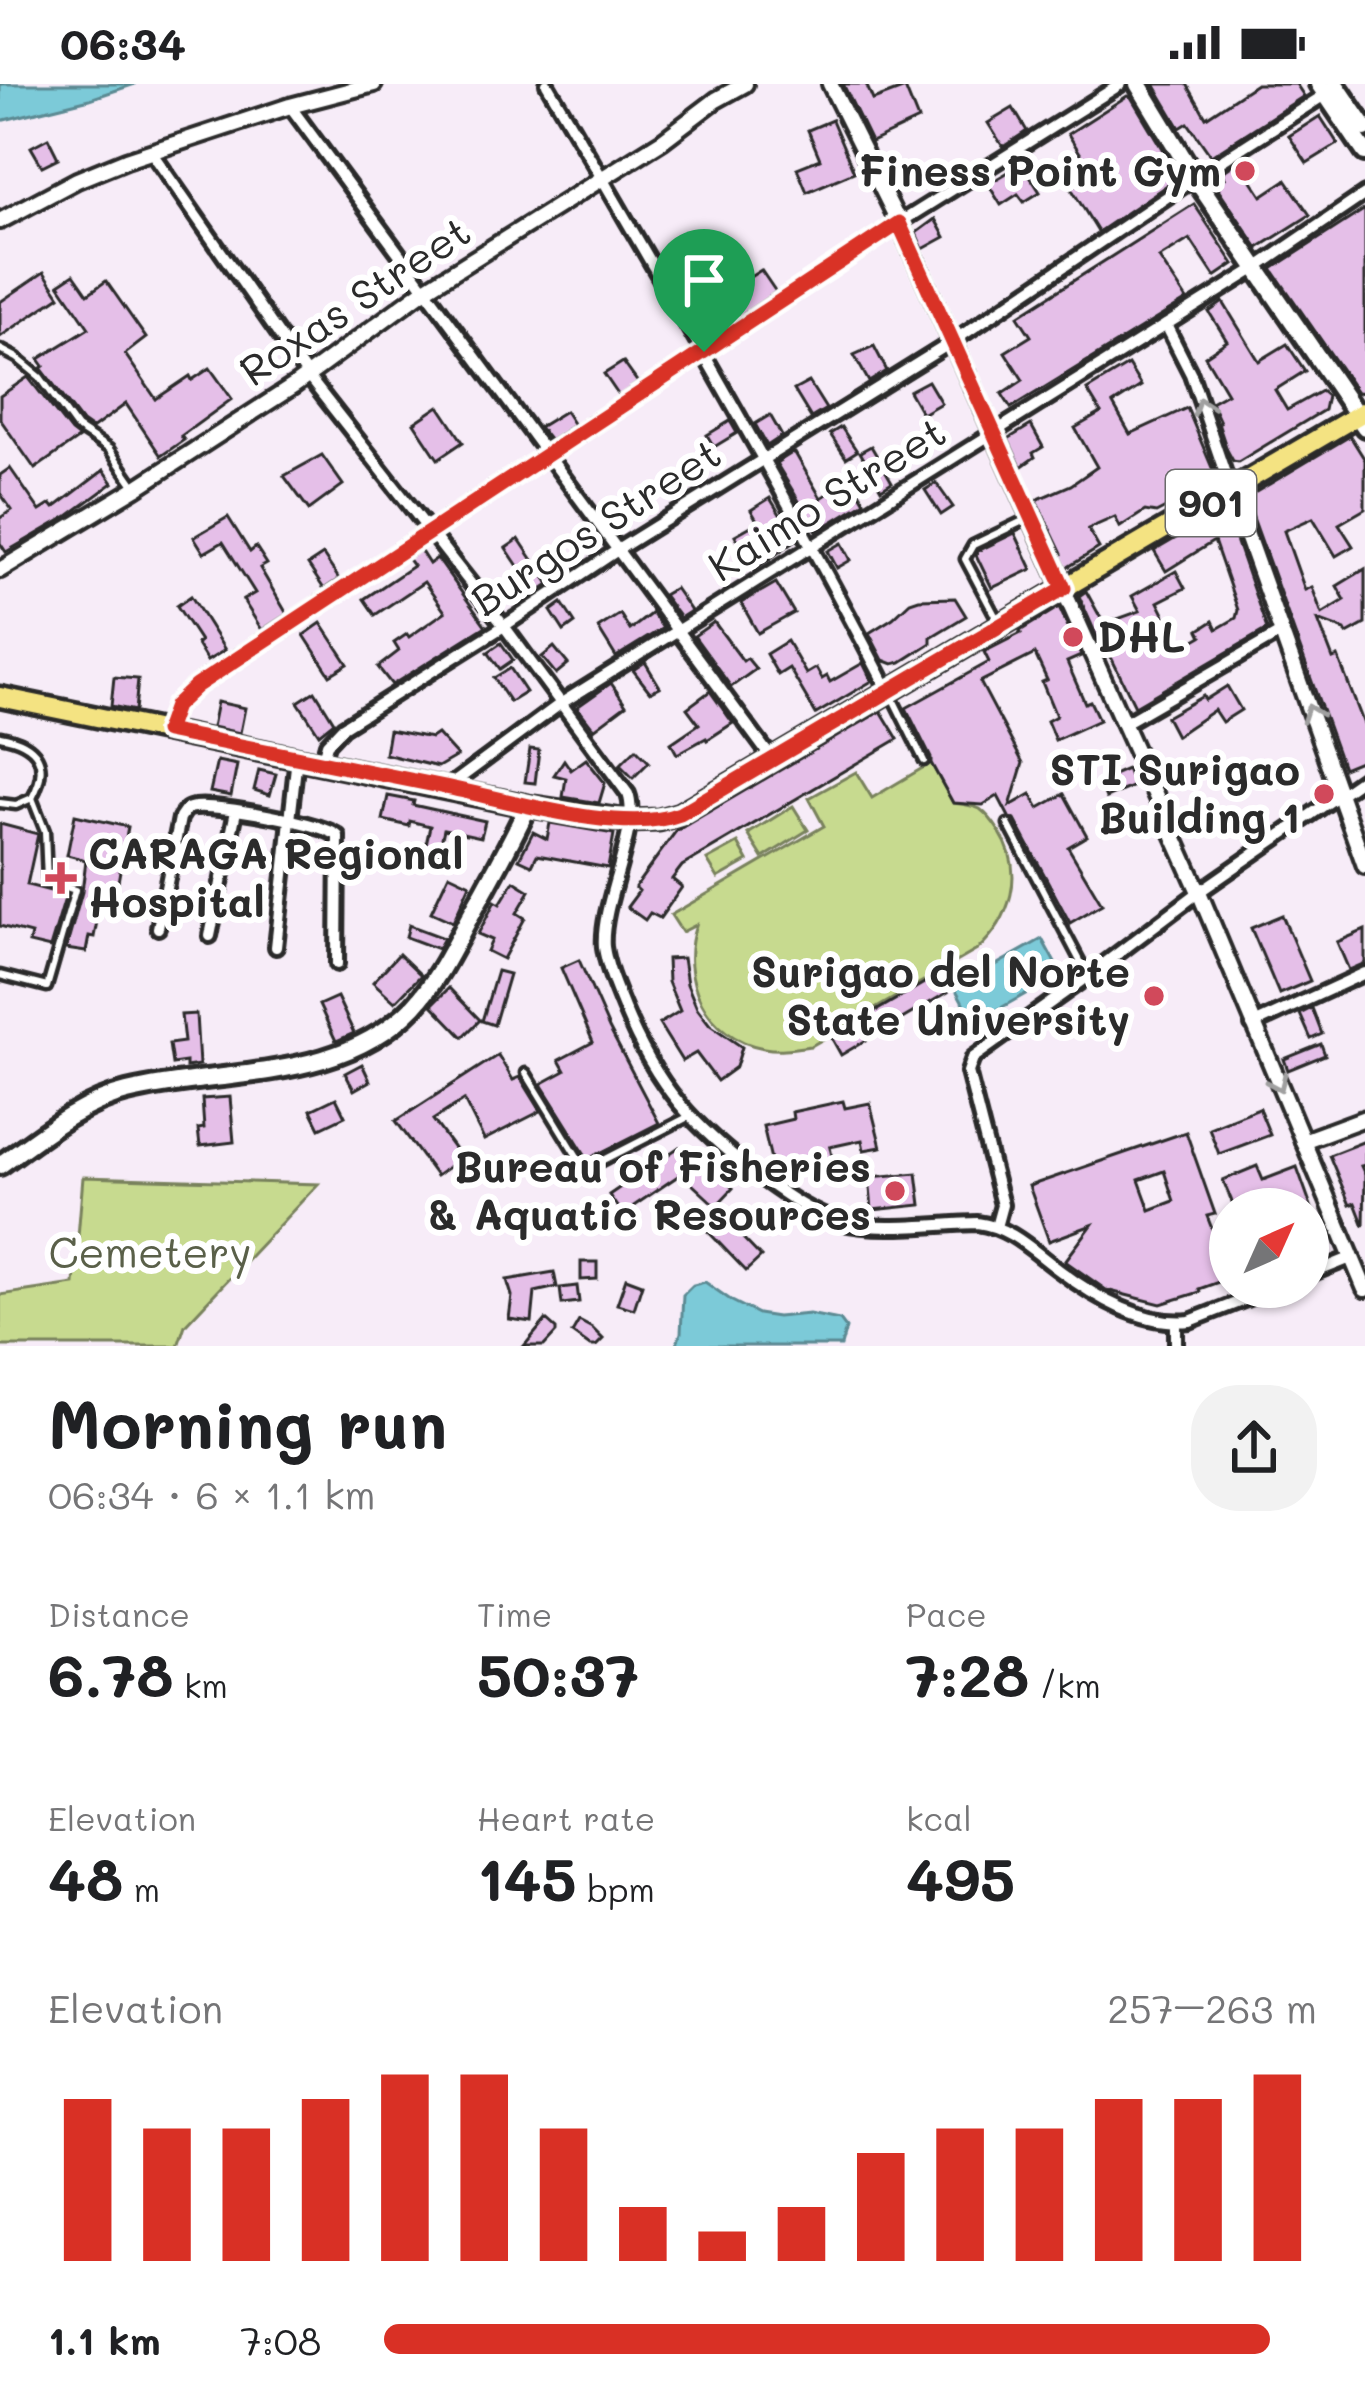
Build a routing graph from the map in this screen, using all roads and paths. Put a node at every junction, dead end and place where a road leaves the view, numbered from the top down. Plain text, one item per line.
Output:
1 (374, 84) edge
2 (547, 84) edge
3 (745, 84) edge
4 (830, 84) edge
5 (1121, 84) edge
6 (1138, 84) edge
7 (1332, 86) edge
8 (290, 106) junction
9 (1365, 128) edge
10 (1365, 152) edge
11 (152, 153) junction
12 (602, 178) junction
13 (1195, 178) junction
14 (1365, 194) edge
15 (0, 221) edge
16 (899, 223) junction
17 (1255, 268) junction
18 (425, 289) junction
19 (1166, 325) junction
20 (952, 342) junction
21 (0, 349) edge
22 (704, 352) junction
23 (308, 375) junction
24 (1362, 418) edge
25 (994, 434) junction
26 (548, 454) junction
27 (764, 459) junction
28 (136, 488) junction
29 (1232, 491) junction
30 (1030, 517) junction
31 (430, 534) junction
32 (813, 546) junction
33 (619, 549) junction
34 (0, 570) edge
35 (1064, 588) junction
36 (1000, 624) junction
37 (504, 626) junction
38 (677, 631) junction
39 (1282, 632) junction
40 (888, 690) junction
41 (1, 701) edge
42 (560, 704) junction
43 (1124, 724) junction
44 (166, 731) junction
45 (0, 736) edge
46 (297, 757) junction
47 (772, 759) junction
48 (924, 761) dead end
49 (322, 762) junction
50 (1365, 777) edge
51 (448, 788) junction
52 (1341, 795) junction
53 (32, 798) junction
54 (0, 803) edge
55 (528, 806) junction
56 (236, 812) junction
57 (290, 820) junction
58 (629, 821) junction
59 (1008, 824) dead end
60 (1365, 866) edge
61 (1199, 892) junction
62 (158, 928) dead end
63 (210, 936) dead end
64 (276, 947) dead end
65 (337, 964) dead end
66 (1365, 973) edge
67 (0, 975) edge
68 (1088, 976) junction
69 (1252, 1025) junction
70 (526, 1073) dead end
71 (688, 1117) junction
72 (1365, 1118) edge
73 (1303, 1141) junction
74 (0, 1165) edge
75 (996, 1227) junction
76 (1353, 1257) junction
77 (1329, 1267) edge
78 (1365, 1288) edge
79 (1223, 1308) edge
80 (1176, 1322) junction
81 (1176, 1346) edge

1 - 8 street
2 - 12 street
3 - 12 street, Roxas Street
4 - 16 street
5 - 16 street
6 - 13 main road
7 - 9 main road
7 - 10 main road
7 - 13 street, Burgos Street
8 - 11 street
8 - 18 street
11 - 15 street
11 - 23 street
12 - 18 street, Roxas Street
12 - 22 street
13 - 17 main road
13 - 20 street, Burgos Street
14 - 17 street, Kaimo Street
16 - 20 street
16 - 22 street
17 - 19 street, Kaimo Street
17 - 24 main road
18 - 23 street, Roxas Street
18 - 26 street
19 - 25 street, Kaimo Street
29 -> 19 street
20 - 25 street
20 - 27 street, Burgos Street
21 - 28 lane
22 - 26 street
22 - 27 street
23 - 28 street, Roxas Street
23 - 31 street
24 - 29 main road, 901
25 - 30 street
25 - 32 street, Kaimo Street
26 - 31 street
26 - 33 street
27 - 32 street
27 - 33 street, Burgos Street
28 - 34 street, Roxas Street
29 - 35 main road, 901
29 - 39 street
30 - 35 street
30 - 36 lane
31 - 37 street
31 - 44 street
32 - 38 street, Kaimo Street
32 - 40 street
33 - 37 street, Burgos Street
33 - 38 street
35 - 36 main road, 901
35 - 43 street
36 - 40 main road, 901
37 - 42 street
37 - 49 street, Burgos Street
38 - 42 street, Kaimo Street
38 - 47 street
39 - 43 street
52 -> 39 street
40 - 47 main road, 901
40 - 48 lane
41 - 44 main road, 901
42 - 51 street, Kaimo Street
42 - 58 street
43 - 61 street
44 - 46 main road, 901
45 - 53 lane
46 - 49 main road, 901
46 - 57 street
47 - 58 main road, 901
49 - 51 main road, 901
50 - 52 street
51 - 55 main road, 901
52 - 60 street
52 - 61 street
53 - 54 lane
53 - 67 lane
55 - 58 main road, 901
55 - 74 main road
56 - 57 street
56 - 62 street
56 - 63 street
57 - 64 street
57 - 65 street
58 - 71 street
59 - 68 lane
61 - 68 street
61 - 69 street
66 - 69 street
68 - 75 street
69 -> 73 street
70 - 71 lane
71 - 75 street
72 - 73 street
73 - 76 street
75 - 80 street
76 - 77 street
76 - 78 street
79 - 80 street
80 - 81 street

